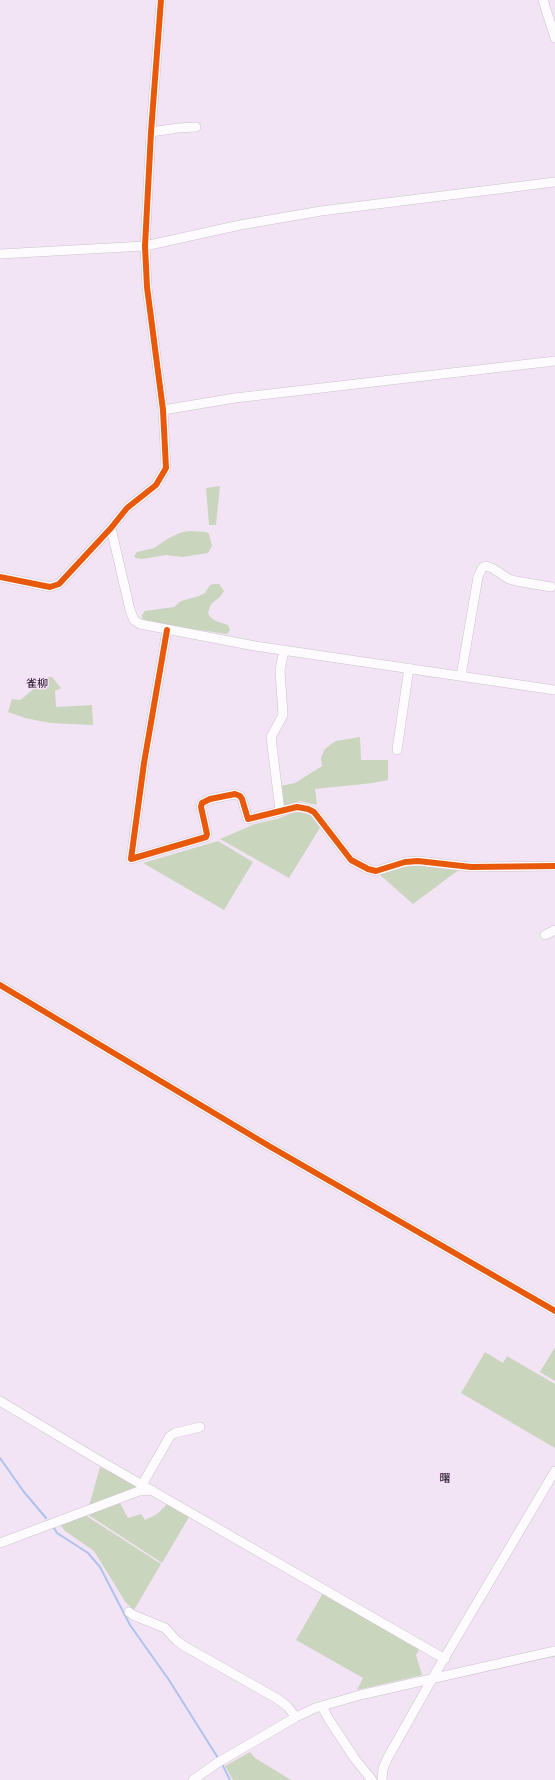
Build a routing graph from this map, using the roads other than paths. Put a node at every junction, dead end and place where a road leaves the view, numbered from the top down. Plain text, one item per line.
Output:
1 (161, 0) edge
2 (543, 0) edge
3 (555, 38) edge
4 (196, 127) dead end
5 (151, 132) junction
6 (555, 182) edge
7 (145, 246) junction
8 (0, 254) edge
9 (555, 362) edge
10 (163, 410) junction
11 (111, 528) junction
12 (0, 577) edge
13 (551, 587) dead end
14 (167, 630) junction
15 (284, 650) junction
16 (409, 668) junction
17 (461, 676) junction
18 (555, 690) edge
19 (397, 750) dead end
20 (280, 811) junction
21 (555, 866) edge
22 (555, 930) edge
23 (545, 935) dead end
24 (0, 985) edge
25 (555, 1311) edge
26 (0, 1401) edge
27 (200, 1427) dead end
28 (555, 1471) edge
29 (142, 1485) junction
30 (152, 1490) junction
31 (0, 1543) edge
32 (129, 1612) dead end
33 (555, 1651) edge
34 (444, 1659) junction
35 (432, 1679) junction
36 (322, 1706) junction
37 (296, 1717) junction
38 (193, 1780) edge
39 (372, 1780) edge
40 (382, 1780) edge

1 - 5 street
2 - 3 street
4 - 5 street
5 - 7 street
6 - 7 street
7 - 8 street
7 - 10 street
9 - 10 street
10 - 11 street
11 - 12 street
11 - 14 street
13 - 17 street
14 - 15 street
14 - 20 street
15 - 16 street
15 - 20 street
16 - 17 street
16 - 19 street
17 - 18 street
20 - 21 street
22 - 23 street
24 - 25 street
26 - 29 street
27 - 29 street
28 - 34 street
29 - 30 street
30 - 31 street
30 - 34 street
32 - 37 street
33 - 35 street
34 - 35 street
35 - 36 street
35 - 40 street
36 - 37 street
36 - 39 street
37 - 38 street

